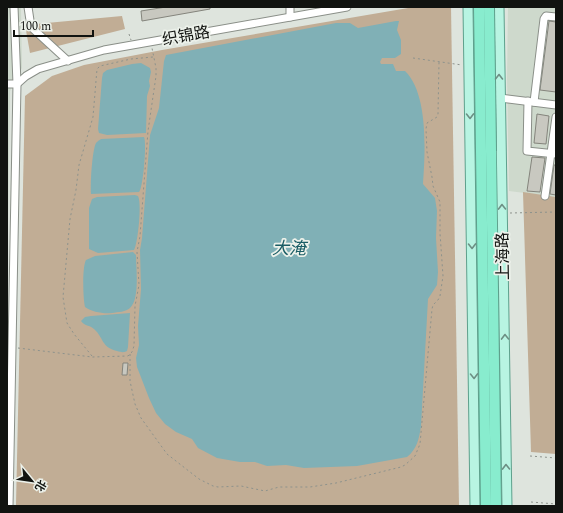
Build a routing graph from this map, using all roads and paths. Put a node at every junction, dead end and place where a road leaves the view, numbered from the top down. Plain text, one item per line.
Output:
1 (28, 7) edge
2 (290, 7) edge
3 (347, 7) edge
4 (468, 7) edge
5 (479, 7) edge
6 (489, 7) edge
7 (499, 7) edge
8 (331, 8) edge
9 (12, 11) edge
10 (290, 17) junction
11 (556, 17) edge
12 (11, 34) edge
13 (469, 40) junction
14 (152, 42) junction
15 (499, 42) junction
16 (7, 56) edge
17 (15, 56) junction
18 (153, 57) junction
19 (413, 58) dead end
20 (68, 61) junction
21 (439, 62) junction
22 (462, 69) dead end
23 (7, 84) edge
24 (17, 84) junction
25 (500, 98) junction
26 (531, 102) junction
27 (556, 105) edge
28 (556, 116) edge
29 (486, 151) junction
30 (554, 154) edge
31 (545, 196) dead end
32 (11, 202) edge
33 (510, 212) dead end
34 (556, 212) edge
35 (10, 276) edge
36 (10, 352) edge
37 (130, 354) junction
38 (92, 356) junction
39 (9, 430) edge
40 (530, 456) dead end
41 (556, 458) edge
42 (531, 502) dead end
43 (556, 504) edge
44 (8, 505) edge
45 (475, 506) edge
46 (486, 506) edge
47 (496, 506) edge
48 (507, 506) edge

1 - 20 street
2 - 10 street
3 - 8 street, 织锦路
4 - 13 main road, 上海路
5 - 29 highway, 上海路, bridge
6 - 29 highway, 上海路, bridge
7 - 15 main road, 上海路
8 - 10 street, 织锦路
9 - 12 street
10 - 14 street, 织锦路
11 - 26 street
12 - 17 street
13 - 15 main road
13 -> 45 main road, 上海路
14 - 18 path
14 - 20 street, 织锦路
25 -> 15 main road, 上海路
16 - 17 street
17 - 24 street
18 - 37 path
18 - 38 path
19 - 21 path
20 - 24 street, 织锦路
21 - 22 path
21 - 37 path
23 - 24 street
24 - 32 street
25 - 26 street
48 -> 25 main road, 上海路
26 - 27 street
26 - 30 street
28 - 30 street
29 - 46 highway, 上海路
29 - 47 highway, 上海路
30 - 31 street
32 - 35 street
33 - 34 path
35 - 36 street
36 - 38 path
36 - 39 street
37 - 38 path
39 - 44 street
40 - 41 path
42 - 43 path

